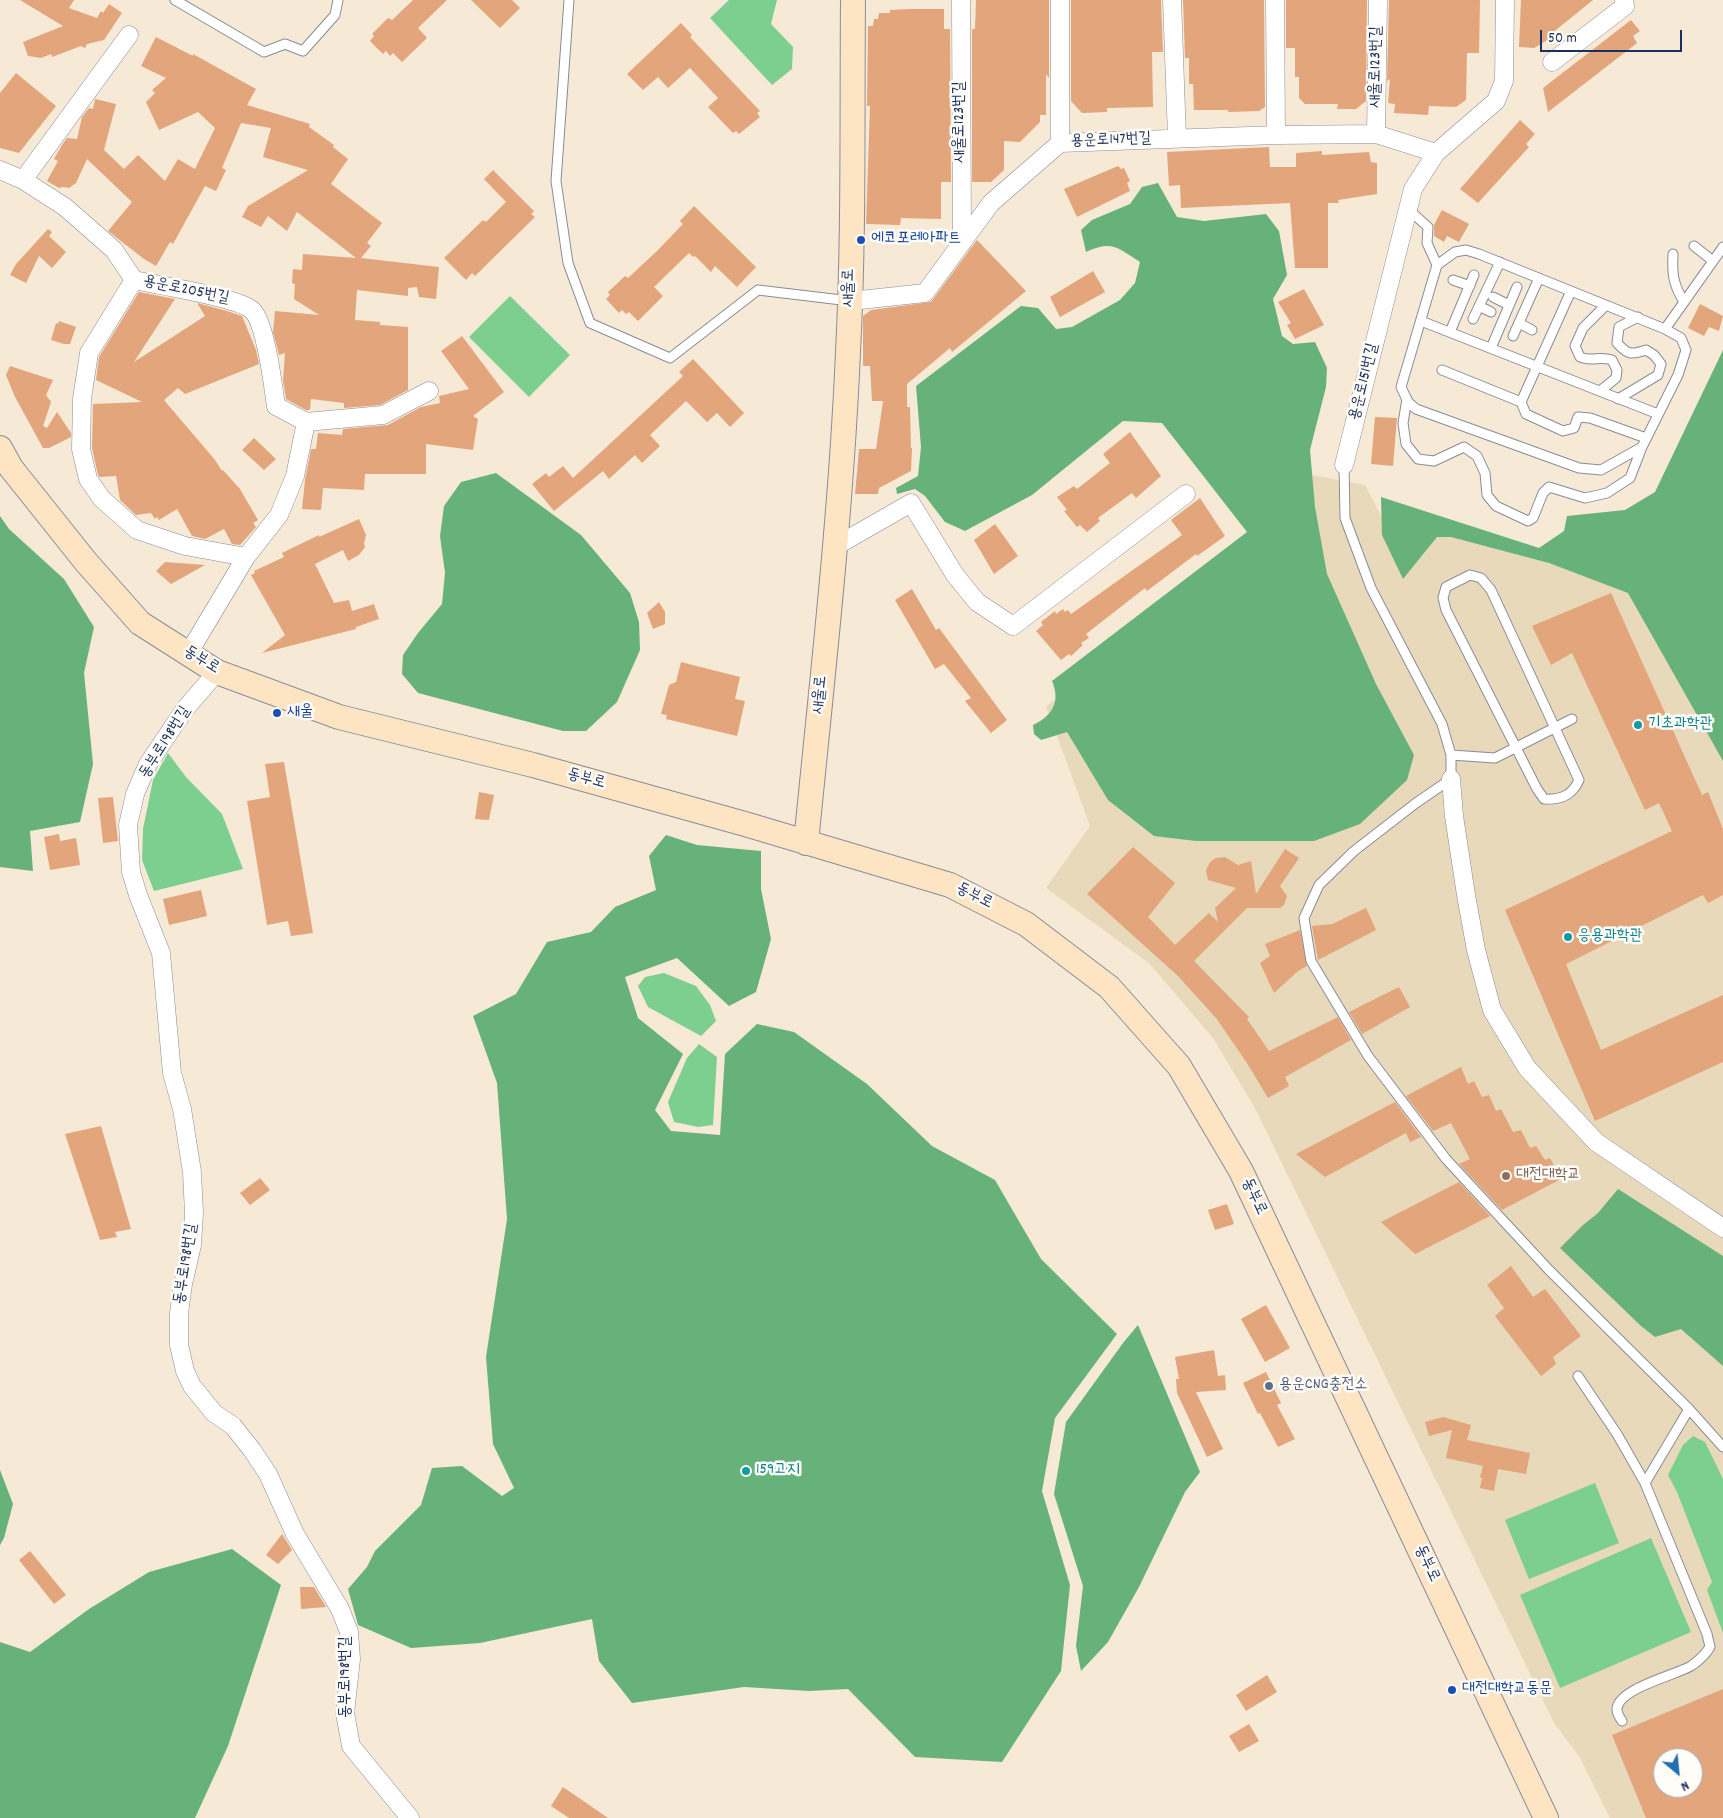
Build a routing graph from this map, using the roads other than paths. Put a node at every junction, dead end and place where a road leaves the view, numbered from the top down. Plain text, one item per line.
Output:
1 (175, 0) edge
2 (338, 0) edge
3 (569, 0) edge
4 (853, 0) edge
5 (961, 0) edge
6 (1060, 0) edge
7 (1172, 0) edge
8 (1274, 0) edge
9 (1378, 0) edge
10 (1505, 0) edge
11 (1624, 0) edge
12 (129, 34) dead end
13 (1552, 62) dead end
14 (1276, 134) junction
15 (1376, 134) junction
16 (1177, 138) junction
17 (1060, 143) junction
18 (1436, 153) junction
19 (0, 170) edge
20 (23, 180) junction
21 (1408, 209) junction
22 (962, 243) junction
23 (1694, 246) dead end
24 (1723, 248) edge
25 (1673, 254) dead end
26 (1713, 261) junction
27 (1500, 262) junction
28 (1437, 265) junction
29 (1474, 274) dead end
30 (1539, 278) junction
31 (134, 280) junction
32 (1453, 280) dead end
33 (1470, 286) junction
34 (1517, 287) dead end
35 (1571, 291) junction
36 (1493, 297) dead end
37 (851, 301) junction
38 (1684, 302) junction
39 (1509, 305) junction
40 (1606, 305) junction
41 (1479, 306) junction
42 (1491, 312) dead end
43 (1638, 318) junction
44 (1472, 319) dead end
45 (1421, 321) junction
46 (1519, 324) junction
47 (1665, 328) junction
48 (1532, 330) dead end
49 (1450, 332) junction
50 (1513, 336) dead end
51 (1491, 348) junction
52 (1536, 366) junction
53 (1442, 370) dead end
54 (429, 391) dead end
55 (1600, 391) junction
56 (1618, 398) junction
57 (1407, 399) junction
58 (1521, 402) junction
59 (1658, 414) junction
60 (306, 422) junction
61 (1644, 443) junction
62 (0, 448) edge
63 (1344, 465) joint
64 (1186, 494) dead end
65 (836, 546) junction
66 (246, 557) junction
67 (188, 654) junction
68 (217, 672) junction
69 (1572, 719) dead end
70 (1555, 728) junction
71 (1516, 748) junction
72 (1451, 755) junction
73 (1451, 779) junction
74 (806, 843) junction
75 (1723, 1228) edge
76 (1578, 1376) dead end
77 (1689, 1409) junction
78 (1723, 1447) edge
79 (1645, 1483) junction
80 (1622, 1721) dead end
81 (1541, 1815) edge
82 (410, 1818) edge

1 - 2 lane
3 - 37 lane
4 - 37 main road, 새울로
5 - 22 street, 새울로123번길
6 - 17 street
7 - 16 street
8 - 14 street
9 - 15 street, 새울로123번길
10 - 18 street, 용운로151번길
11 - 13 street
12 - 20 street
14 - 15 street, 용운로147번길
14 - 16 street, 용운로147번길
15 - 18 street, 용운로147번길
16 - 17 street, 용운로147번길
17 - 22 street, 용운로147번길
18 - 21 street, 용운로151번길
19 - 20 street, 용운로205번길
20 - 31 street, 용운로205번길
21 - 28 lane
21 - 63 street, 용운로151번길
22 - 37 street, 용운로147번길
23 - 26 lane
24 - 26 lane
25 - 38 lane
26 - 38 lane
27 - 28 lane
27 - 30 lane
27 - 41 lane
28 - 45 lane
29 - 33 lane
30 - 35 lane
30 - 46 lane
31 - 60 street, 용운로205번길
31 - 66 street, 용운로205번길
32 - 33 lane
33 - 49 lane
34 - 39 lane
35 - 40 lane
35 - 52 lane
36 - 39 lane
37 - 65 main road, 새울로
38 - 47 lane
39 - 51 lane
40 - 43 lane
40 - 55 lane
41 - 42 lane
41 - 44 lane
43 - 47 lane
43 - 56 lane
45 - 49 lane
45 - 57 lane
46 - 48 lane
46 - 50 lane
47 - 59 lane
49 - 51 lane
51 - 52 lane
52 - 55 lane
52 - 58 lane
53 - 58 lane
54 - 60 street
55 - 56 lane
56 - 59 lane
57 - 61 lane
57 - 61 lane
58 - 61 lane
59 - 61 lane
60 - 66 street
62 - 67 main road, 동부로
63 - 72 lane, 용운로151번길
64 - 65 street
65 - 74 main road, 새울로
66 - 67 street
67 - 68 main road, 동부로
68 - 74 main road, 동부로
68 - 82 street, 동부로198번길
69 - 70 lane
70 - 71 lane
70 - 71 lane
70 - 71 lane
71 - 72 lane
72 - 73 lane, 용운로151번길
73 - 75 street
73 - 77 lane
74 - 81 main road, 동부로
76 - 79 lane
77 - 78 lane
77 - 79 lane
79 - 80 lane

